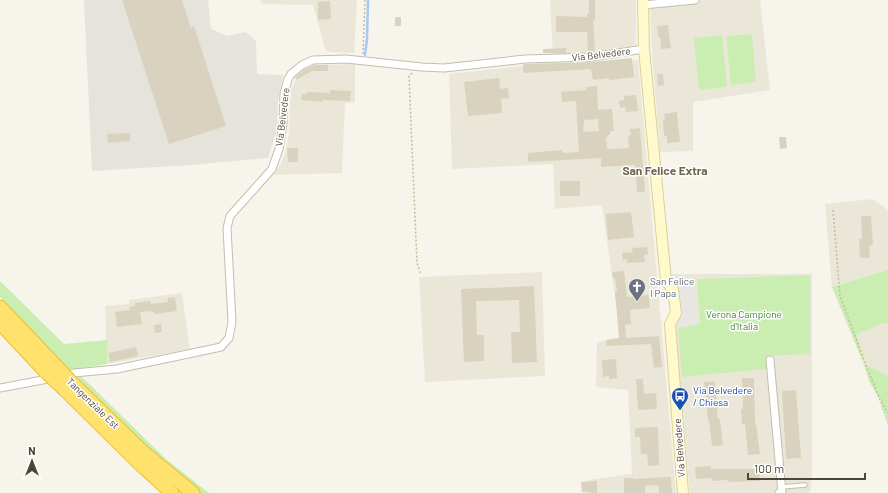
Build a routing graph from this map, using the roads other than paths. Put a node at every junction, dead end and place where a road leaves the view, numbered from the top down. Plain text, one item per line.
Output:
1 (695, 0) edge
2 (643, 3) edge
3 (644, 49) junction
4 (0, 307) edge
5 (0, 323) edge
6 (770, 360) dead end
7 (51, 370) junction
8 (68, 387) junction
9 (0, 388) edge
10 (805, 484) dead end
11 (780, 490) edge
12 (172, 493) edge
13 (193, 493) edge
14 (683, 493) edge

1 - 2 street
2 - 3 street, Via Belvedere
3 - 9 street, Via Belvedere
3 - 14 street, Via Belvedere
4 - 7 highway, Tangenziale Est
5 - 7 highway, Tangenziale Est
6 - 11 street
7 - 8 highway, Tangenziale Est, bridge
8 - 12 highway, Tangenziale Est
8 - 13 highway, Tangenziale Est
10 - 11 lane

